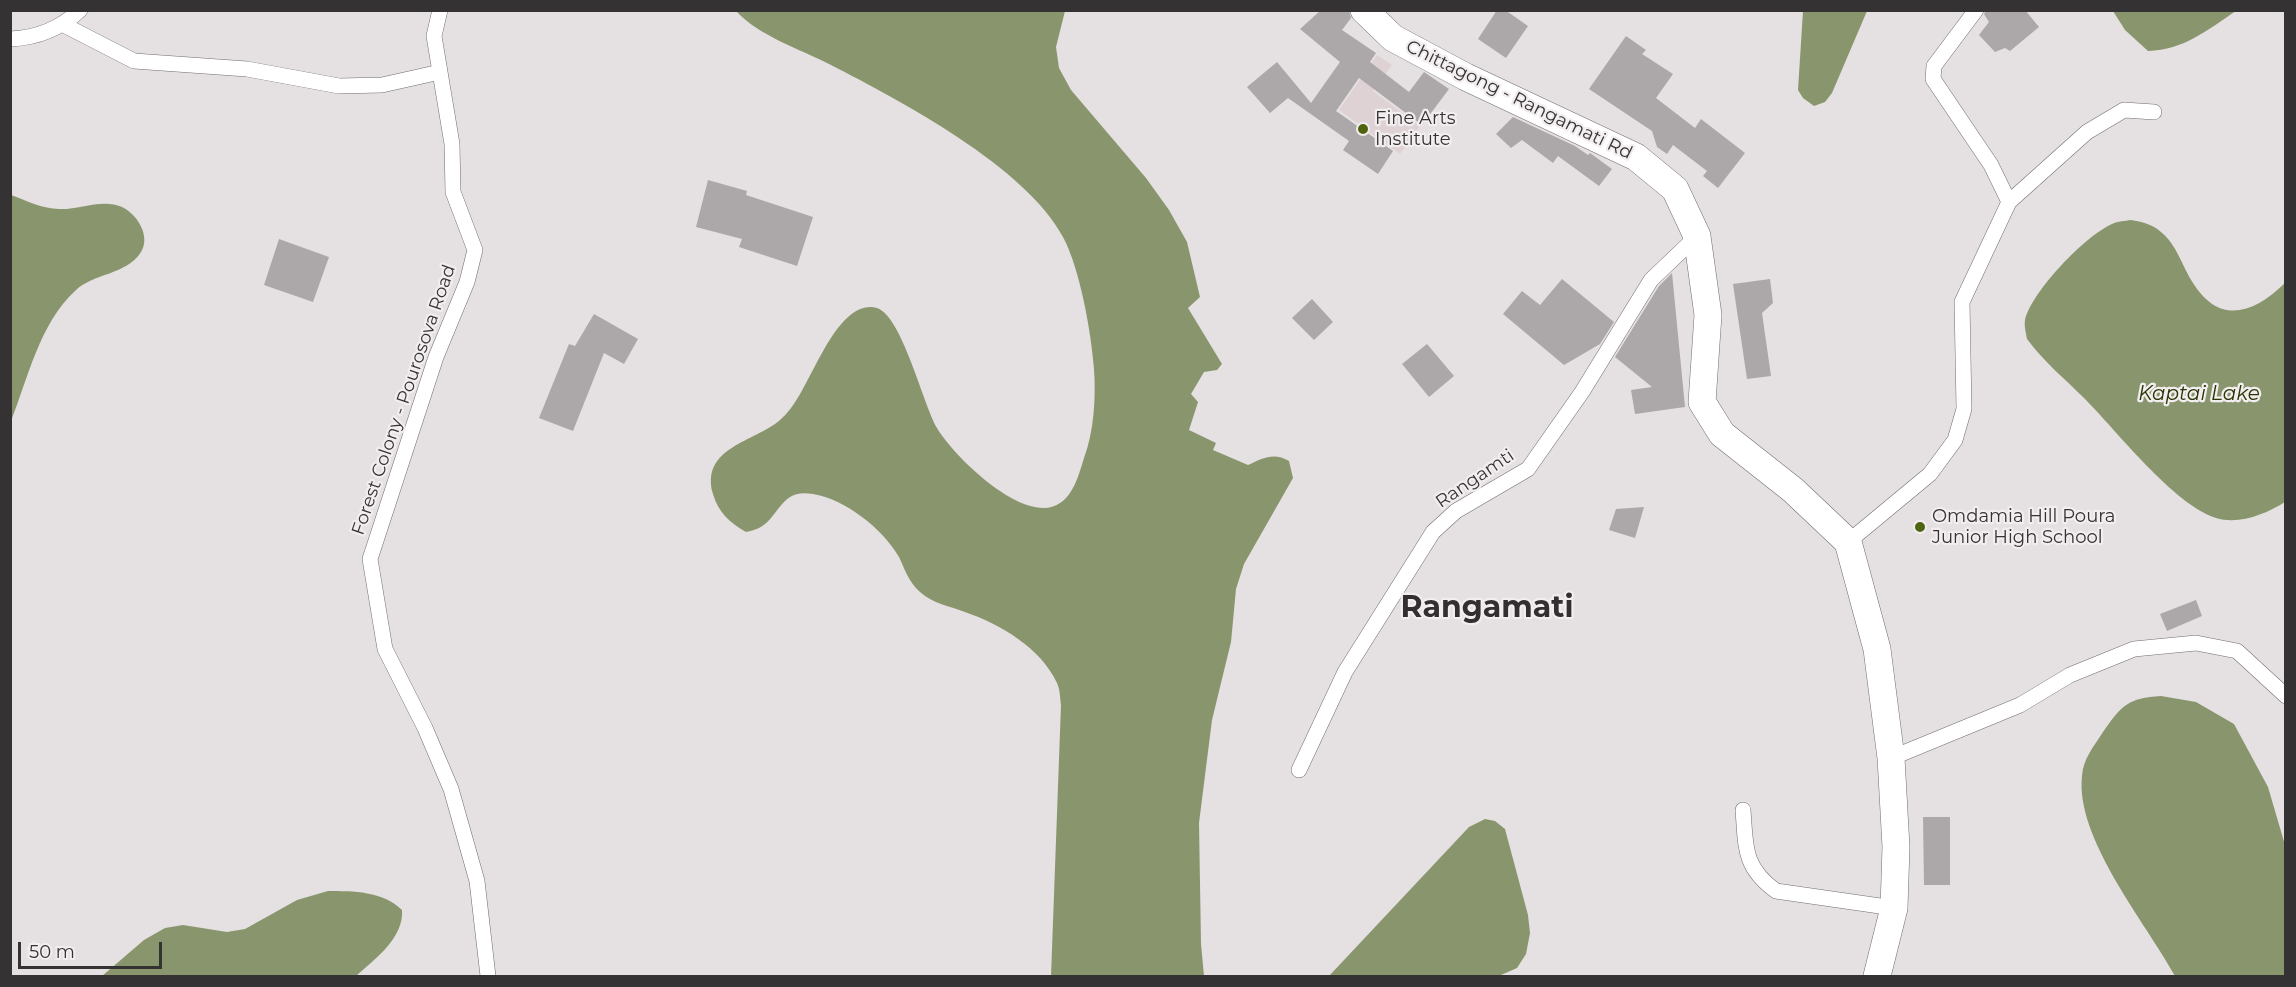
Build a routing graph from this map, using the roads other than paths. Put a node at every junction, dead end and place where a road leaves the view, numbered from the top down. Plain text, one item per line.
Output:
1 (80, 10) edge
2 (440, 10) edge
3 (1364, 10) edge
4 (1976, 10) edge
5 (64, 25) junction
6 (10, 39) edge
7 (440, 72) junction
8 (2154, 112) dead end
9 (2009, 202) junction
10 (1697, 236) junction
11 (1848, 542) junction
12 (2286, 696) edge
13 (1891, 758) junction
14 (1299, 770) dead end
15 (1743, 810) dead end
16 (1894, 908) junction
17 (488, 976) edge
18 (1877, 976) edge

1 - 5 street
2 - 7 street, Forest Colony - Pourosova Road
3 - 10 highway, Chittagong - Rangamati Rd
4 - 9 street
5 - 6 street
5 - 7 street
7 - 17 street, Forest Colony - Pourosova Road
8 - 9 street
9 - 11 street
10 - 11 highway, Chittagong - Rangamati Rd
10 - 14 street, Rangamti
11 - 13 highway
12 - 13 street
13 - 16 highway
15 - 16 street
16 - 18 highway

